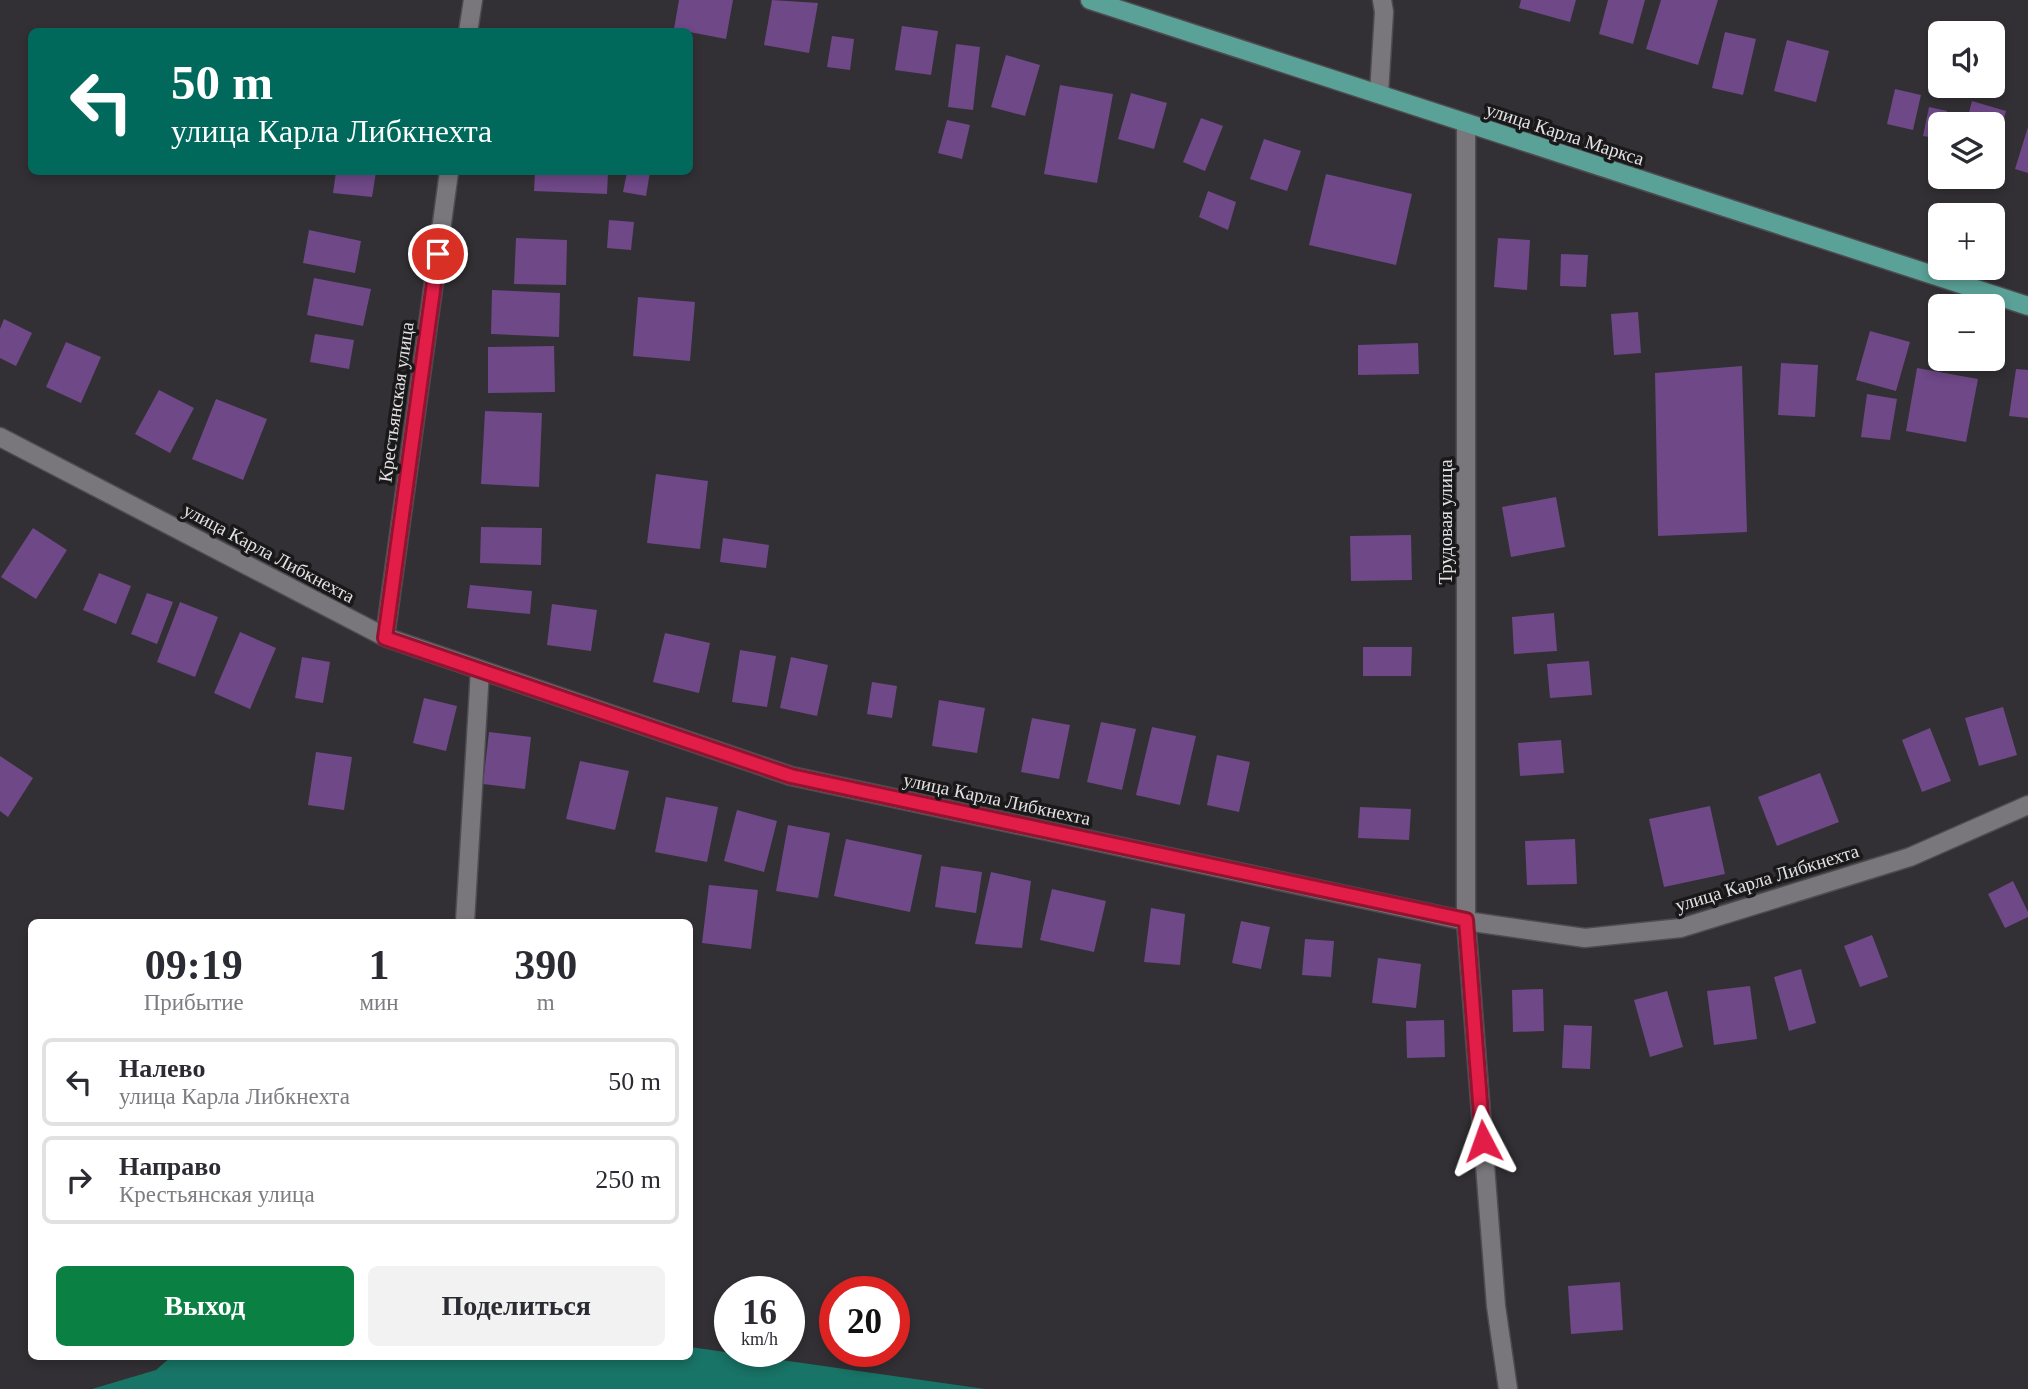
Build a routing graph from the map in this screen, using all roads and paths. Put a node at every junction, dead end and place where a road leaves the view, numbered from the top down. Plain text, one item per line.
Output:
1 (473, 0) edge
2 (1090, 0) edge
3 (1382, 0) edge
4 (469, 28) edge
5 (1379, 94) junction
6 (1466, 124) junction
7 (449, 175) edge
8 (2028, 306) edge
9 (0, 436) edge
10 (385, 638) junction
11 (480, 670) junction
12 (2028, 805) edge
13 (465, 919) edge
14 (1466, 920) junction
15 (1508, 1389) edge

1 - 4 street
2 - 5 main road, улица Карла Маркса
3 - 5 street
5 - 6 main road, улица Карла Маркса
6 - 8 main road, улица Карла Маркса
6 - 14 street, Трудовая улица
7 - 10 street, Крестьянская улица
9 - 10 street, улица Карла Либкнехта
10 - 11 street, улица Карла Либкнехта
11 - 13 street
11 - 14 street, улица Карла Либкнехта
12 - 14 street, улица Карла Либкнехта
14 - 15 street, Трудовая улица

